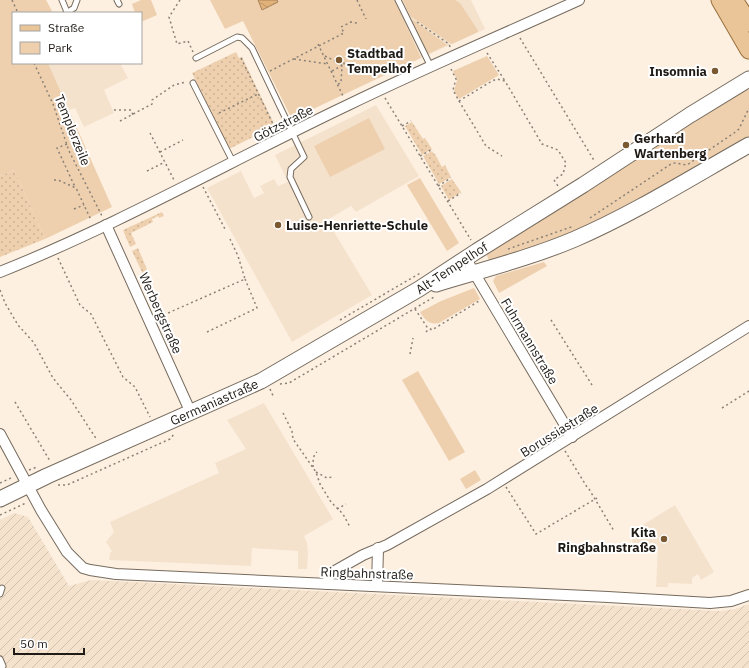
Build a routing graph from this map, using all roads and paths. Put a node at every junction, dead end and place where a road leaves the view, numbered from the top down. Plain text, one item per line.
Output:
1 (12, 0) edge
2 (62, 0) edge
3 (78, 0) edge
4 (180, 0) edge
5 (357, 0) edge
6 (398, 0) edge
7 (579, 0) edge
8 (720, 0) edge
9 (734, 0) edge
10 (18, 12) edge
11 (67, 12) edge
12 (68, 12) edge
13 (407, 18) junction
14 (366, 19) dead end
15 (357, 23) dead end
16 (749, 23) edge
17 (520, 38) dead end
18 (319, 45) junction
19 (749, 50) edge
20 (487, 53) dead end
21 (323, 55) junction
22 (455, 56) junction
23 (196, 58) joint
24 (241, 58) dead end
25 (294, 59) junction
26 (34, 64) edge
27 (328, 64) junction
28 (342, 65) junction
29 (431, 67) junction
30 (450, 69) dead end
31 (331, 71) junction
32 (264, 73) junction
33 (749, 79) edge
34 (505, 81) junction
35 (192, 83) joint
36 (338, 85) junction
37 (258, 94) junction
38 (385, 98) dead end
39 (459, 101) junction
40 (348, 105) junction
41 (749, 108) edge
42 (114, 110) dead end
43 (219, 113) dead end
44 (133, 114) junction
45 (120, 121) dead end
46 (411, 121) dead end
47 (402, 126) junction
48 (293, 132) junction
49 (150, 133) dead end
50 (280, 139) junction
51 (183, 140) dead end
52 (66, 144) junction
53 (749, 145) edge
54 (431, 150) dead end
55 (160, 152) junction
56 (420, 156) junction
57 (502, 156) dead end
58 (165, 162) junction
59 (233, 162) junction
60 (597, 165) dead end
61 (147, 171) dead end
62 (451, 178) dead end
63 (54, 180) dead end
64 (438, 186) junction
65 (203, 187) dead end
66 (76, 188) junction
67 (178, 189) junction
68 (560, 190) dead end
69 (461, 193) dead end
70 (448, 201) junction
71 (84, 205) junction
72 (74, 209) dead end
73 (309, 217) dead end
74 (588, 219) dead end
75 (91, 220) dead end
76 (106, 225) junction
77 (575, 225) dead end
78 (226, 231) dead end
79 (230, 239) dead end
80 (472, 242) dead end
81 (54, 249) junction
82 (506, 250) dead end
83 (466, 259) junction
84 (423, 271) dead end
85 (0, 272) edge
86 (474, 273) junction
87 (245, 279) junction
88 (419, 289) junction
89 (0, 290) edge
90 (437, 295) dead end
91 (483, 300) dead end
92 (415, 308) junction
93 (159, 318) dead end
94 (551, 320) dead end
95 (338, 321) dead end
96 (749, 326) edge
97 (429, 329) junction
98 (208, 332) dead end
99 (426, 332) dead end
100 (413, 338) dead end
101 (410, 354) dead end
102 (289, 383) dead end
103 (592, 385) dead end
104 (270, 389) dead end
105 (749, 391) edge
106 (274, 398) dead end
107 (15, 402) dead end
108 (722, 408) dead end
109 (191, 413) junction
110 (283, 413) dead end
111 (150, 417) dead end
112 (0, 434) edge
113 (572, 437) junction
114 (170, 439) dead end
115 (97, 440) dead end
116 (561, 444) junction
117 (317, 452) dead end
118 (50, 461) dead end
119 (313, 467) junction
120 (316, 472) junction
121 (16, 476) dead end
122 (332, 477) dead end
123 (501, 480) junction
124 (0, 483) edge
125 (28, 485) junction
126 (55, 485) dead end
127 (587, 487) dead end
128 (589, 489) dead end
129 (0, 499) edge
130 (596, 499) junction
131 (26, 504) dead end
132 (346, 504) dead end
133 (337, 509) junction
134 (0, 515) edge
135 (350, 527) dead end
136 (614, 530) dead end
137 (378, 548) junction
138 (327, 584) junction
139 (377, 586) junction
140 (2, 588) dead end
141 (0, 594) edge
142 (749, 595) edge
143 (0, 659) edge
144 (0, 668) edge

1 - 10 path
2 - 11 lane
3 - 12 lane
4 - 23 path
5 - 14 path
6 - 13 lane
7 - 22 street, Götzstraße
8 - 19 main road
9 - 16 main road
13 - 22 path
13 - 29 lane
15 - 18 path
17 - 60 path
18 - 21 path
18 - 25 path
20 - 34 path
21 - 27 path
21 - 28 path
22 - 29 street, Götzstraße
23 - 32 lane
24 - 37 path
25 - 27 path
25 - 32 path
26 - 52 path, Templerzeile
27 - 31 path
28 - 31 path
28 - 36 path
29 - 40 street, Götzstraße
30 - 39 path
31 - 36 path
32 - 48 lane
33 - 83 street, Alt-Tempelhof
34 - 39 path
34 - 68 path
35 - 44 path
35 - 59 lane
36 - 40 path
37 - 43 path
37 - 50 path
38 - 47 path
39 - 57 path
40 - 48 street, Götzstraße
41 - 74 path
42 - 44 path
44 - 45 path
46 - 47 path
47 - 56 path
48 - 50 street, Götzstraße
48 - 73 lane
49 - 55 path
50 - 59 street, Götzstraße
51 - 55 path
52 - 66 path
52 - 76 path, Templerzeile
53 - 86 street, Alt-Tempelhof
54 - 56 path
55 - 58 path
56 - 64 path
58 - 61 path
58 - 67 path
59 - 67 street, Götzstraße
62 - 64 path
63 - 66 path
64 - 70 path
65 - 78 path
66 - 71 path
67 - 76 street, Götzstraße
69 - 70 path
70 - 80 path
71 - 72 path
71 - 75 path
76 - 81 street, Götzstraße
76 - 109 street, Werbergstraße
77 - 82 path
79 - 87 path
81 - 85 street, Götzstraße
81 - 111 path
83 - 86 street, Fuhrmannstraße
83 - 88 street, Alt-Tempelhof
84 - 95 path
86 - 88 street, Alt-Tempelhof
86 - 113 street, Fuhrmannstraße
87 - 93 path
87 - 98 path
88 - 109 street, Germaniastraße
89 - 115 path
90 - 92 path
91 - 97 path
92 - 97 path
92 - 102 path
94 - 103 path
96 - 113 street, Borussiastraße
97 - 99 path
100 - 101 path
104 - 106 path
105 - 108 path
107 - 118 path
109 - 125 street, Germaniastraße
110 - 119 path
112 - 125 street, Ringbahnstraße
113 - 116 street, Borussiastraße
114 - 126 path
116 - 123 street, Borussiastraße
116 - 127 path
117 - 119 path
119 - 120 path
120 - 122 path
120 - 133 path
121 - 124 path
123 - 130 path
123 - 137 street, Borussiastraße
125 - 129 street, Germaniastraße
125 - 138 street, Ringbahnstraße
128 - 130 path
130 - 136 path
131 - 134 path
132 - 133 path
133 - 135 path
137 - 138 street, Borussiastraße
137 - 139 street
138 - 139 street, Ringbahnstraße
139 - 142 street, Ringbahnstraße
140 - 141 lane
143 - 144 lane

